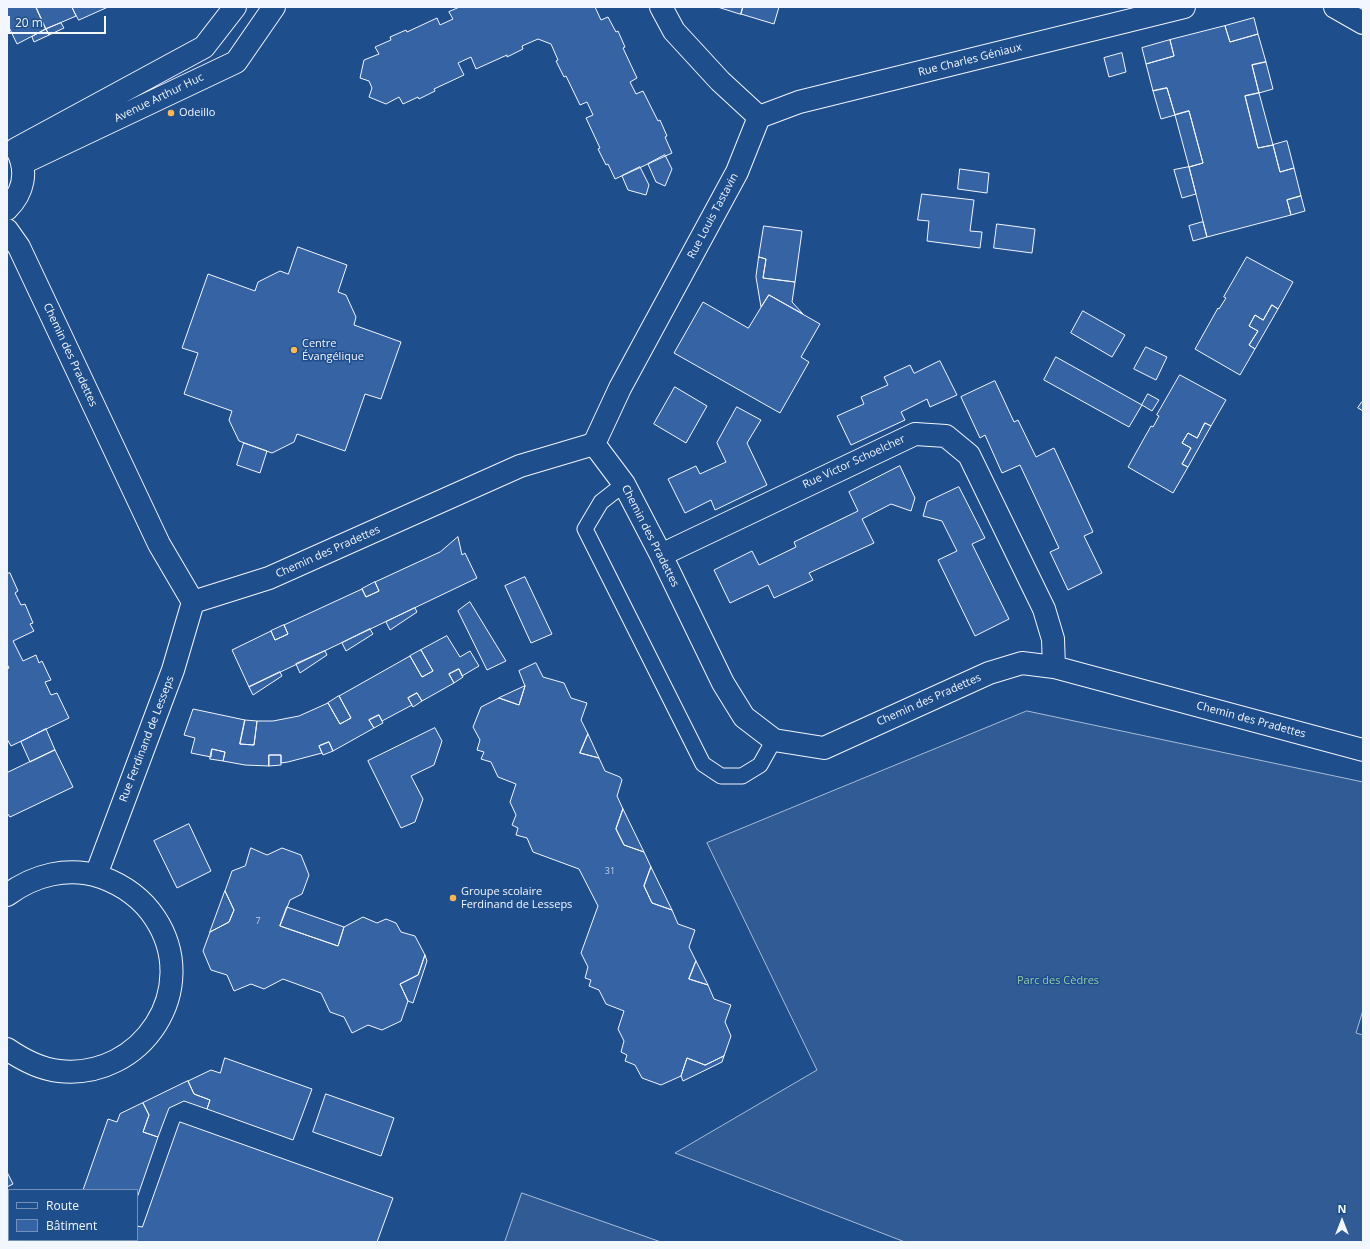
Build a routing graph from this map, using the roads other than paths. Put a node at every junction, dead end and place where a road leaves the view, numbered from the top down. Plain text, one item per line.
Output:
1 (235, 7) edge
2 (274, 7) edge
3 (661, 7) edge
4 (1184, 7) edge
5 (1335, 7) edge
6 (1363, 23) edge
7 (759, 117) junction
8 (15, 150) edge
9 (7, 209) edge
10 (7, 230) edge
11 (594, 444) junction
12 (624, 484) junction
13 (661, 554) junction
14 (194, 602) junction
15 (1054, 667) junction
16 (774, 740) junction
17 (1363, 750) edge
18 (96, 875) junction
19 (7, 895) edge
20 (7, 1049) edge

1 - 8 street, Avenue Arthur Huc
2 - 8 street, Avenue Arthur Huc
3 - 7 street
4 - 7 street, Rue Charles Géniaux
5 - 6 street
7 - 11 street, Rue Louis Tastavin
8 - 9 street
10 - 14 street, Chemin des Pradettes
11 - 12 street, Chemin des Pradettes
11 - 14 street, Chemin des Pradettes
12 - 13 street, Chemin des Pradettes
12 - 16 lane
13 - 15 street, Rue Victor Schoelcher
13 - 16 street, Chemin des Pradettes
14 - 18 street, Rue Ferdinand de Lesseps
15 - 16 street, Chemin des Pradettes
15 - 17 street, Chemin des Pradettes
18 - 19 street
18 - 20 street

